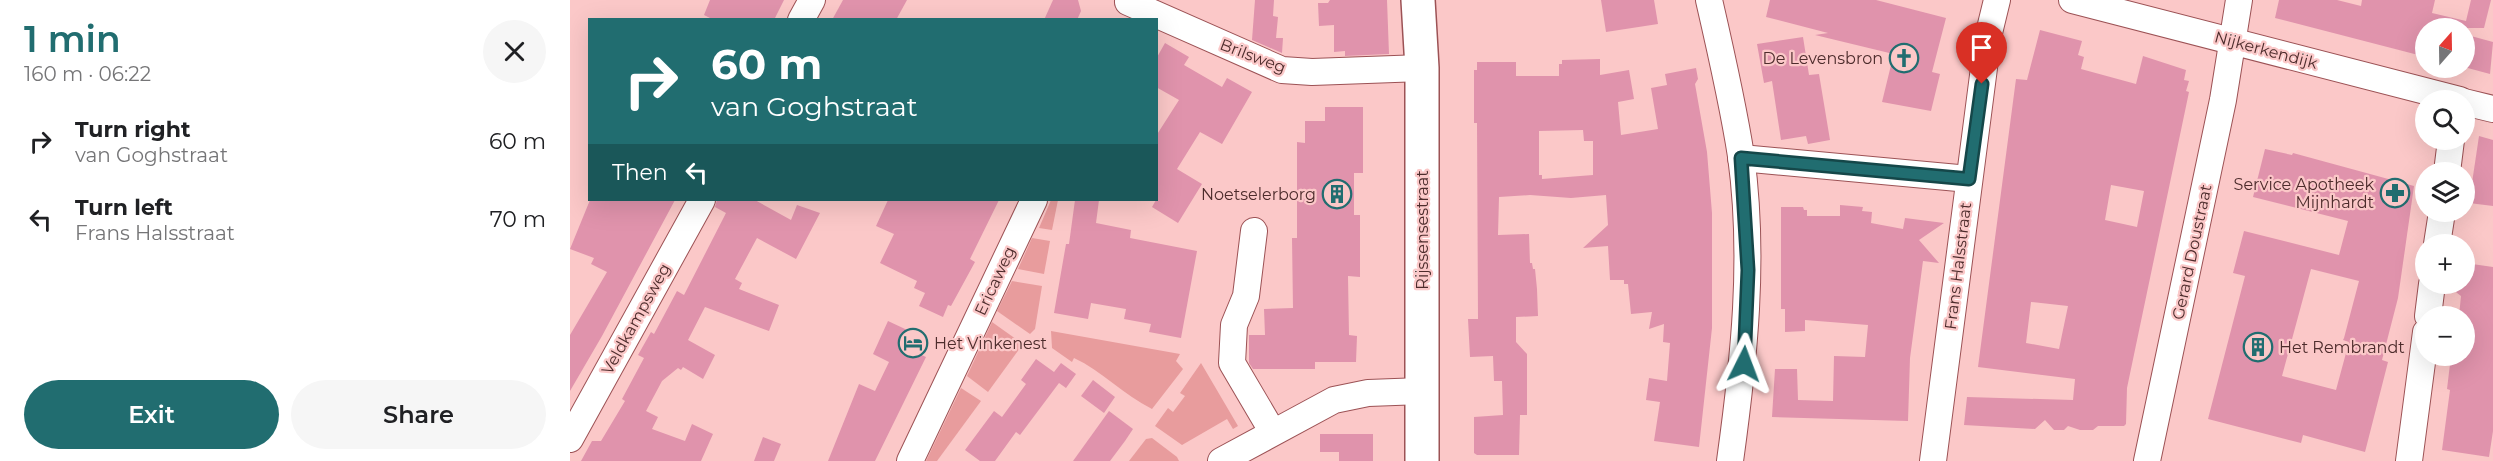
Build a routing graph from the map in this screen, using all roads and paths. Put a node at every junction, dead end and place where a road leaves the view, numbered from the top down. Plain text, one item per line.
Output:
1 (812, 0) edge
2 (1418, 0) edge
3 (1709, 0) edge
4 (1997, 0) edge
5 (2073, 0) edge
6 (2239, 0) edge
7 (1126, 7) edge
8 (802, 18) edge
9 (1153, 18) edge
10 (1158, 20) edge
11 (2235, 42) junction
12 (1422, 68) junction
13 (2420, 90) edge
14 (2475, 104) edge
15 (2493, 109) edge
16 (1741, 158) junction
17 (1969, 179) junction
18 (701, 201) edge
19 (1034, 201) edge
20 (1254, 231) dead end
21 (2422, 366) edge
22 (1422, 391) junction
23 (1272, 431) junction
24 (570, 439) edge
25 (910, 461) edge
26 (1221, 461) edge
27 (1422, 461) edge
28 (1730, 461) edge
29 (1933, 461) edge
30 (2148, 461) edge
31 (2409, 461) edge

1 - 8 street
2 - 12 main road, Rijssensestraat
3 - 16 street
4 - 17 street, Frans Halsstraat
5 - 11 street, Nijkerkendijk
6 - 11 street, Gerard Doustraat
7 - 9 street, Brilsweg
10 - 12 street, Brilsweg
11 - 13 street, Nijkerkendijk
11 - 30 street, Gerard Doustraat
12 - 22 main road, Rijssensestraat
14 - 15 street, Nijkerkendijk
16 - 17 street
16 - 28 street
17 - 29 street, Frans Halsstraat
18 - 24 street, Veldkampsweg
19 - 25 street, Ericaweg
20 - 23 street
21 - 31 street
22 - 23 street
22 - 27 main road, Rijssensestraat
23 - 26 street

